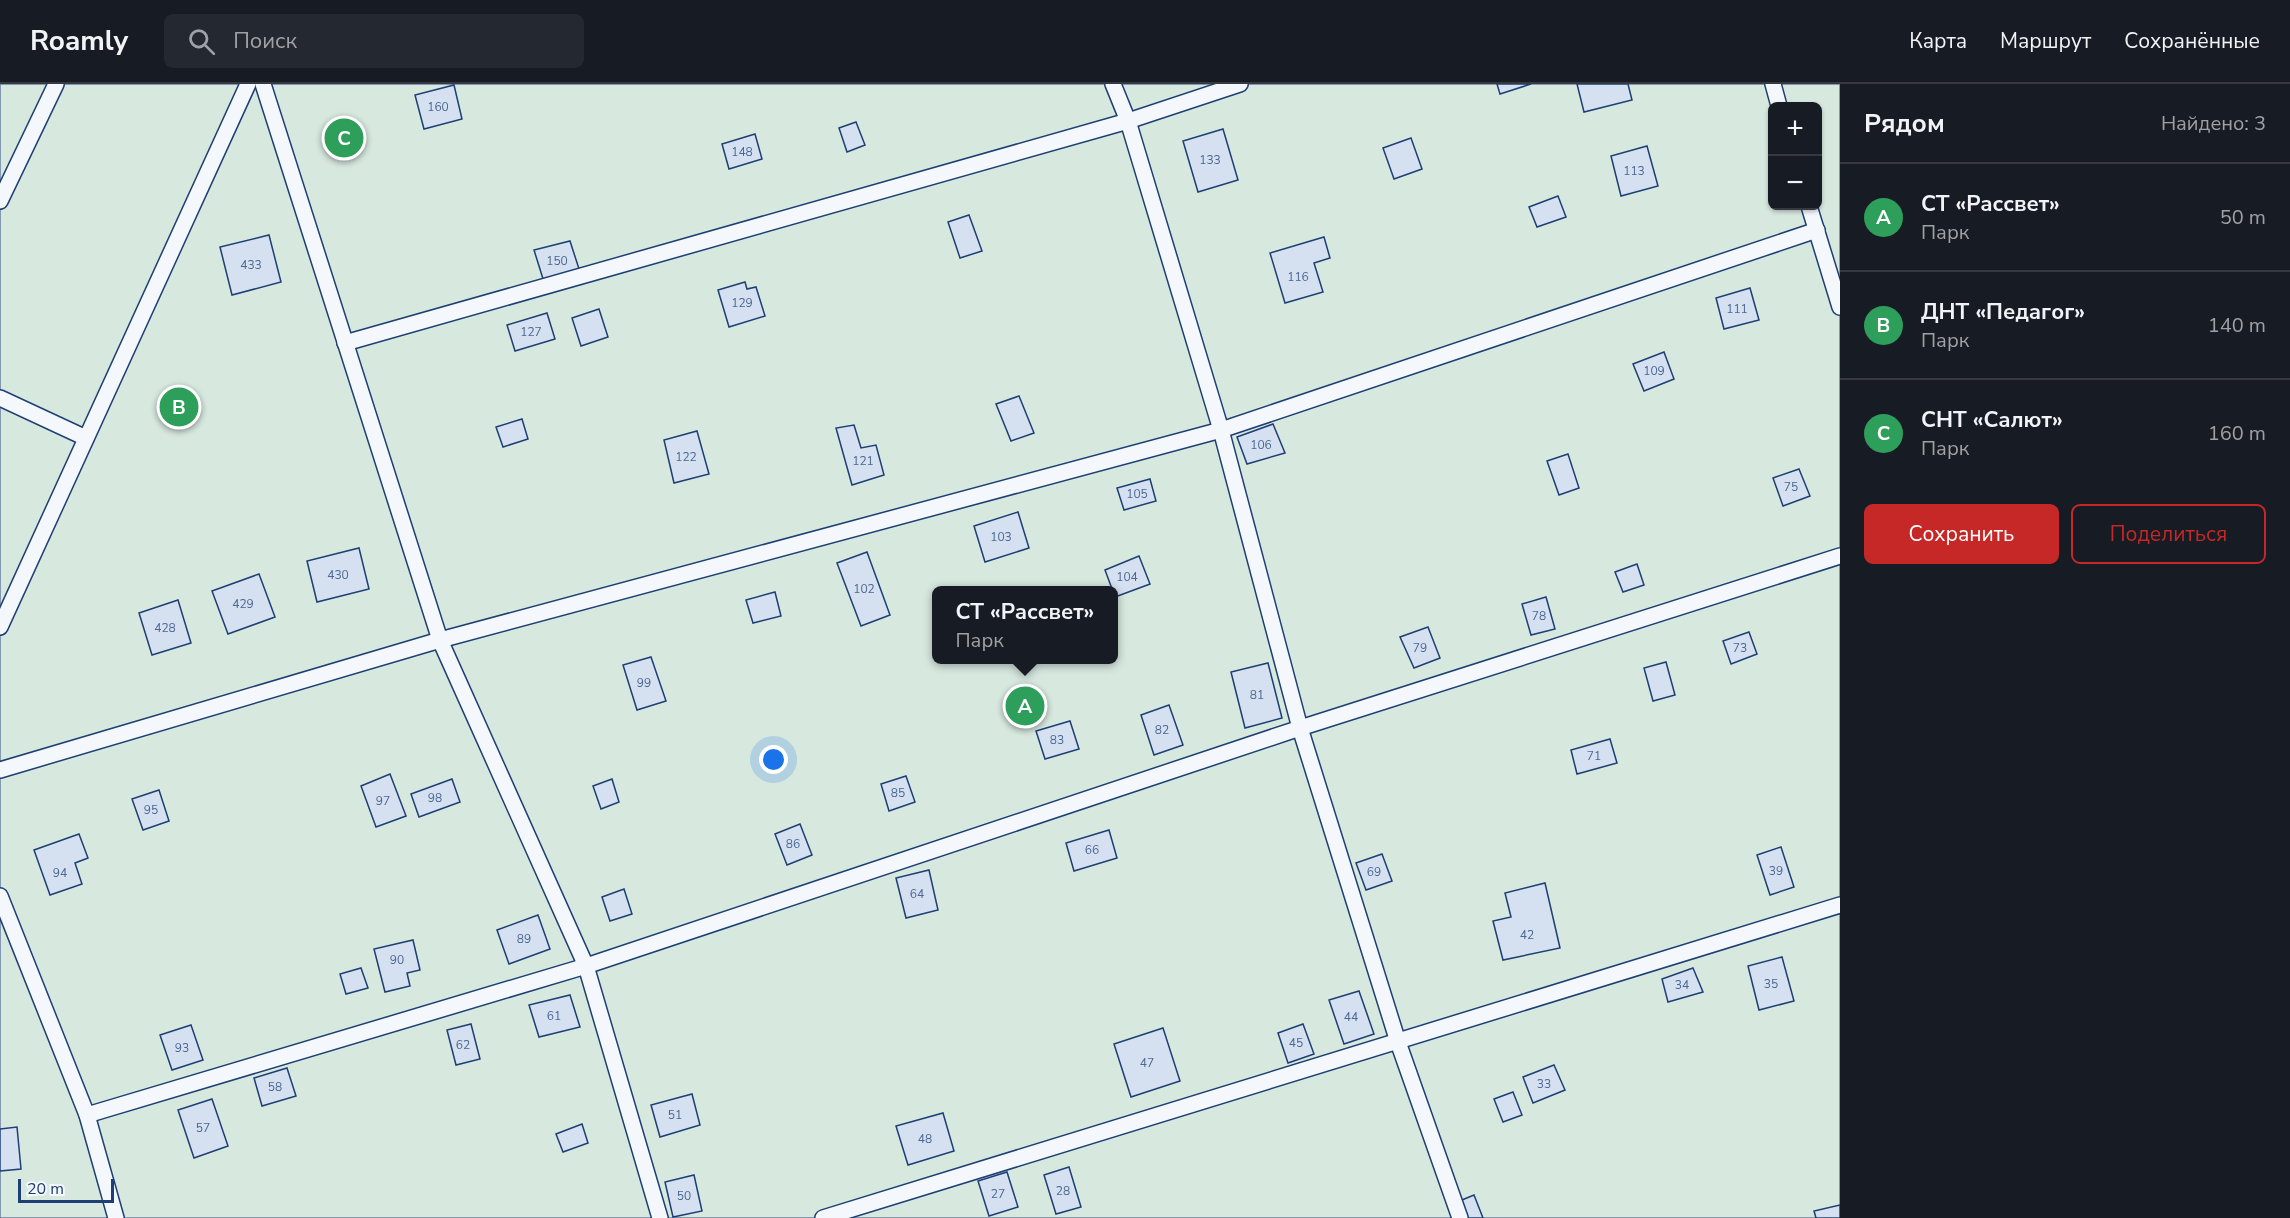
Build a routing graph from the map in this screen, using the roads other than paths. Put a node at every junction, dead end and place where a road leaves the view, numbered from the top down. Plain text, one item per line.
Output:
1 (56, 84) edge
2 (248, 84) edge
3 (263, 84) edge
4 (1113, 84) edge
5 (1240, 84) edge
6 (1773, 84) edge
7 (1778, 102) edge
8 (1128, 121) junction
9 (0, 201) edge
10 (1810, 210) edge
11 (1817, 230) junction
12 (1840, 307) edge
13 (345, 343) junction
14 (0, 398) edge
15 (1221, 430) junction
16 (86, 438) junction
17 (1840, 556) edge
18 (0, 627) edge
19 (440, 640) junction
20 (1300, 728) junction
21 (0, 770) edge
22 (0, 896) edge
23 (1840, 905) edge
24 (586, 966) junction
25 (1398, 1041) junction
26 (87, 1115) junction
27 (116, 1218) edge
28 (660, 1218) edge
29 (823, 1218) edge
30 (1460, 1218) edge

1 - 9 lane
2 - 16 lane
3 - 13 lane
4 - 8 lane
5 - 8 lane
6 - 7 lane
8 - 13 lane
8 - 15 lane
10 - 11 lane
11 - 12 lane
11 - 15 lane
13 - 19 lane
14 - 16 lane
15 - 19 lane
15 - 20 lane
16 - 18 lane
17 - 20 lane
19 - 21 lane
19 - 24 lane
20 - 24 lane
20 - 25 lane
22 - 26 lane
23 - 25 lane
24 - 26 lane
24 - 28 lane
25 - 29 lane
25 - 30 lane
26 - 27 lane

